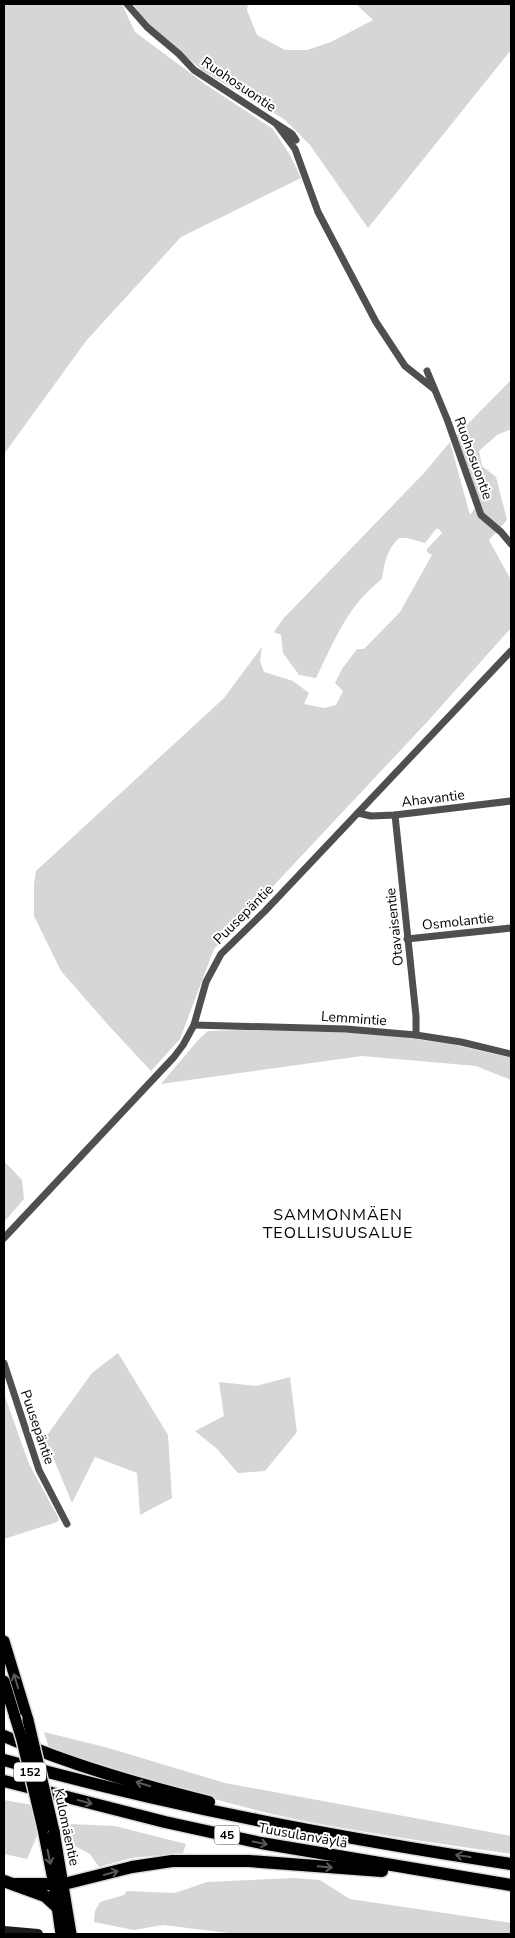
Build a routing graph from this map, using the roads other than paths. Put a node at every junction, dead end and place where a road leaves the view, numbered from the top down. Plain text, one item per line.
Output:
1 (127, 4) edge
2 (277, 124) junction
3 (296, 140) dead end
4 (427, 371) dead end
5 (434, 389) junction
6 (511, 544) edge
7 (511, 650) edge
8 (511, 801) edge
9 (358, 814) junction
10 (395, 816) junction
11 (511, 928) edge
12 (408, 939) junction
13 (194, 1025) junction
14 (416, 1035) junction
15 (511, 1054) edge
16 (4, 1238) edge
17 (4, 1363) edge
18 (67, 1524) dead end
19 (4, 1641) edge
20 (4, 1681) edge
21 (4, 1736) edge
22 (4, 1760) edge
23 (4, 1781) edge
24 (273, 1824) junction
25 (48, 1830) junction
26 (511, 1864) edge
27 (454, 1876) junction
28 (10, 1883) edge
29 (59, 1885) junction
30 (511, 1885) edge
31 (57, 1907) junction
32 (4, 1931) edge
33 (38, 1934) edge
34 (61, 1934) edge
35 (70, 1934) edge

1 - 2 street, Ruohosuontie
2 - 3 street, Ruohosuontie
2 - 5 street
4 - 5 street, Ruohosuontie
5 - 6 street, Ruohosuontie
7 - 9 street, Puusepäntie
8 - 10 street, Ahavantie
9 - 10 street, Ahavantie
9 - 13 street, Puusepäntie
10 - 12 street, Otavaisentie
11 - 12 street, Osmolantie
12 - 14 street, Otavaisentie
13 - 14 street, Lemmintie
13 - 16 street, Puusepäntie
14 - 15 street, Lemmintie
17 - 18 street, Puusepäntie
25 -> 19 main road, Kulomäentie / 152, bridge
20 - 25 main road, Kulomäentie / 152, bridge
24 -> 21 highway
22 - 24 highway, Tuusulanväylä / 45
23 -> 27 highway, Tuusulanväylä / 45
26 -> 24 highway, Tuusulanväylä / 45
25 - 29 main road, Kulomäentie / 152
29 -> 27 highway
27 - 30 highway, Tuusulanväylä / 45
28 - 29 highway
28 - 31 highway
29 - 31 main road, Kulomäentie / 152
29 - 35 main road, Kulomäentie / 152
31 - 34 main road, Kulomäentie / 152
32 - 33 main road

